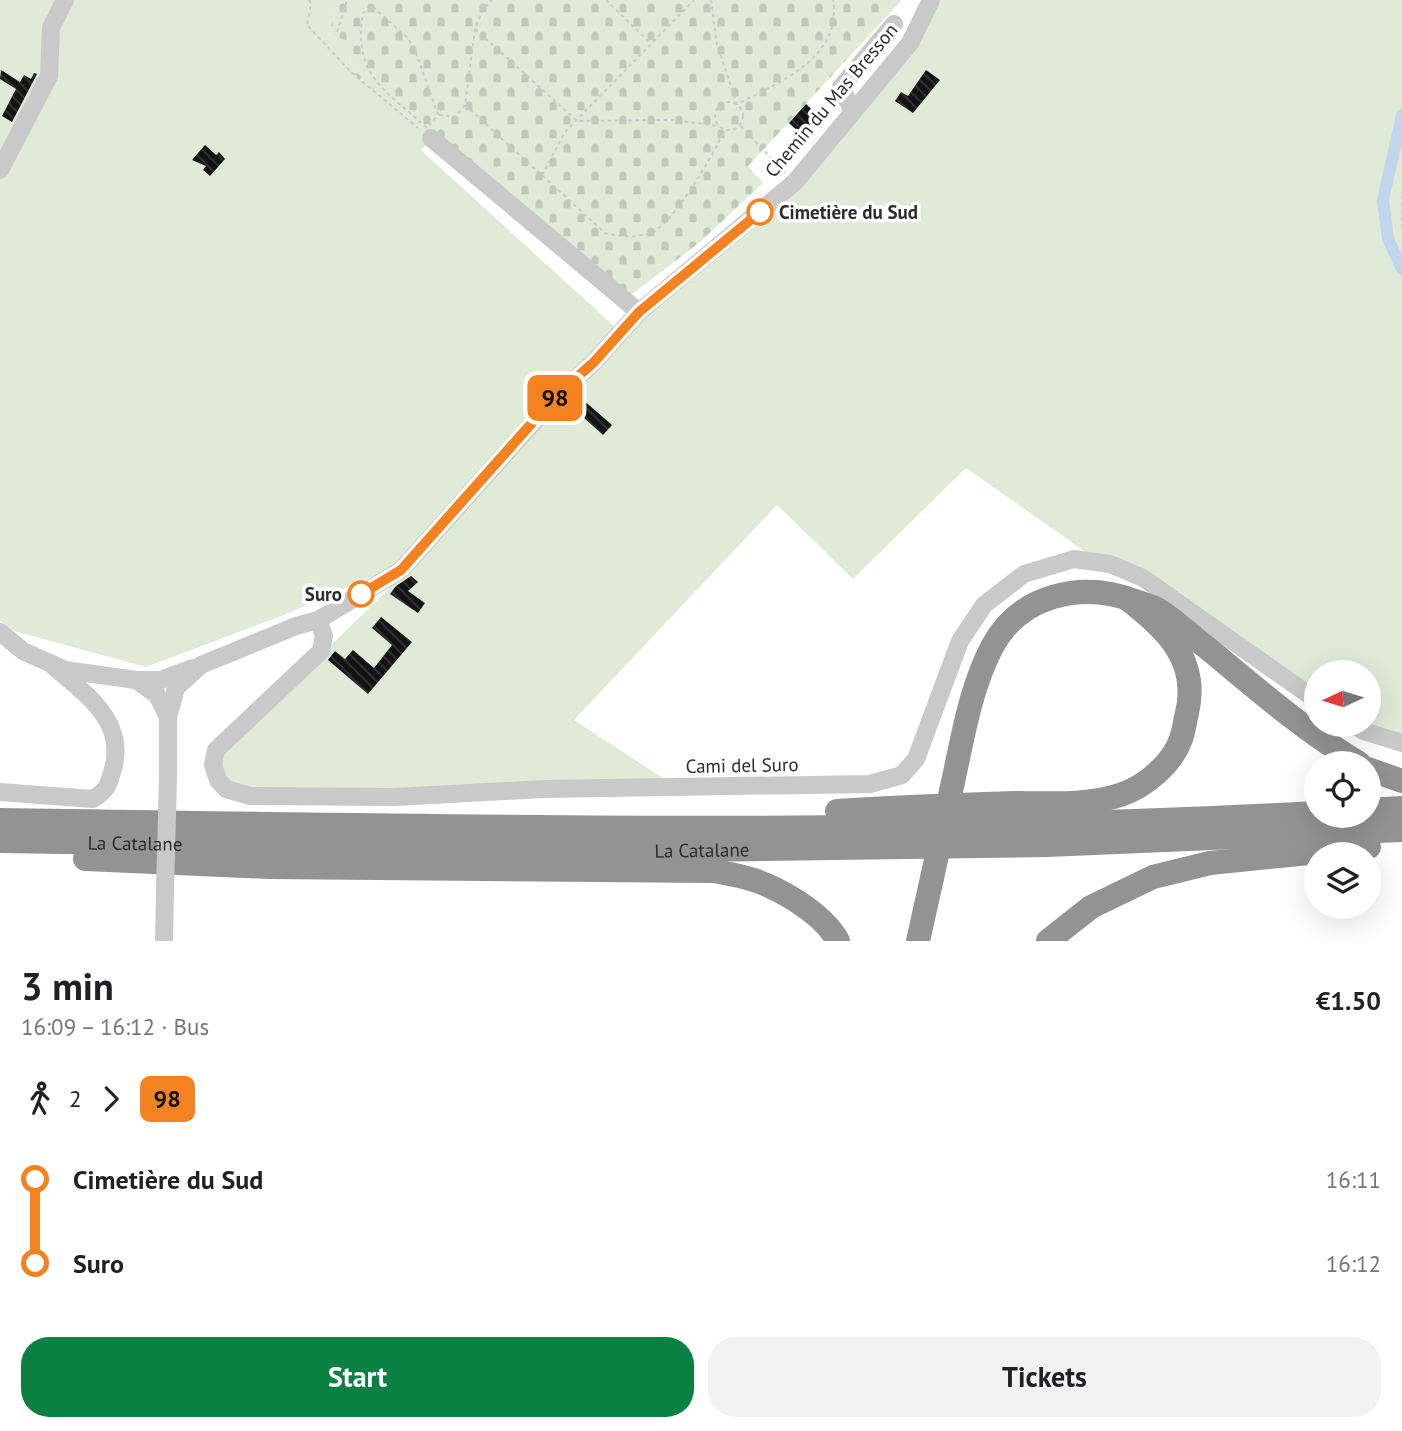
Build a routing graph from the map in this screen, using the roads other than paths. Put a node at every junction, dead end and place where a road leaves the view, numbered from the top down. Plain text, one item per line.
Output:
1 (65, 0) edge
2 (931, 0) edge
3 (894, 24) dead end
4 (853, 112) junction
5 (431, 138) road end
6 (0, 170) edge
7 (639, 312) junction
8 (1126, 598) junction
9 (318, 620) junction
10 (0, 632) edge
11 (50, 663) junction
12 (201, 665) junction
13 (136, 680) junction
14 (1304, 692) edge
15 (168, 717) junction
16 (1381, 737) edge
17 (1402, 743) edge
18 (1342, 751) edge
19 (1381, 773) edge
20 (1402, 781) edge
21 (0, 792) edge
22 (1402, 808) edge
23 (1381, 809) edge
24 (1304, 813) edge
25 (0, 820) edge
26 (688, 828) junction
27 (1402, 830) edge
28 (0, 841) edge
29 (1402, 844) edge
30 (0, 854) edge
31 (164, 941) edge
32 (838, 941) edge
33 (918, 941) edge
34 (1048, 941) edge

1 - 6 street
2 - 4 street, Chemin du Mas Bresson
3 - 4 street
4 - 7 street, Chemin du Mas Bresson
5 - 7 street
7 - 9 street, Chemin du Mas Bresson
8 - 18 highway
8 - 26 highway
8 - 33 highway, bridge
9 - 12 street, Chemin du Mas Bresson
9 - 14 street, Cami del Suro
10 - 11 street
11 - 13 street
11 - 21 street
12 - 13 street
12 - 15 street, Chemin du Mas Bresson
13 - 15 street
15 - 31 street, Chemin du Mas Bresson, bridge
16 - 17 street
19 - 20 highway
22 - 23 highway
24 - 26 highway, La Catalane
25 - 26 highway, La Catalane
27 - 28 highway, La Catalane
29 - 34 highway
30 - 32 highway

